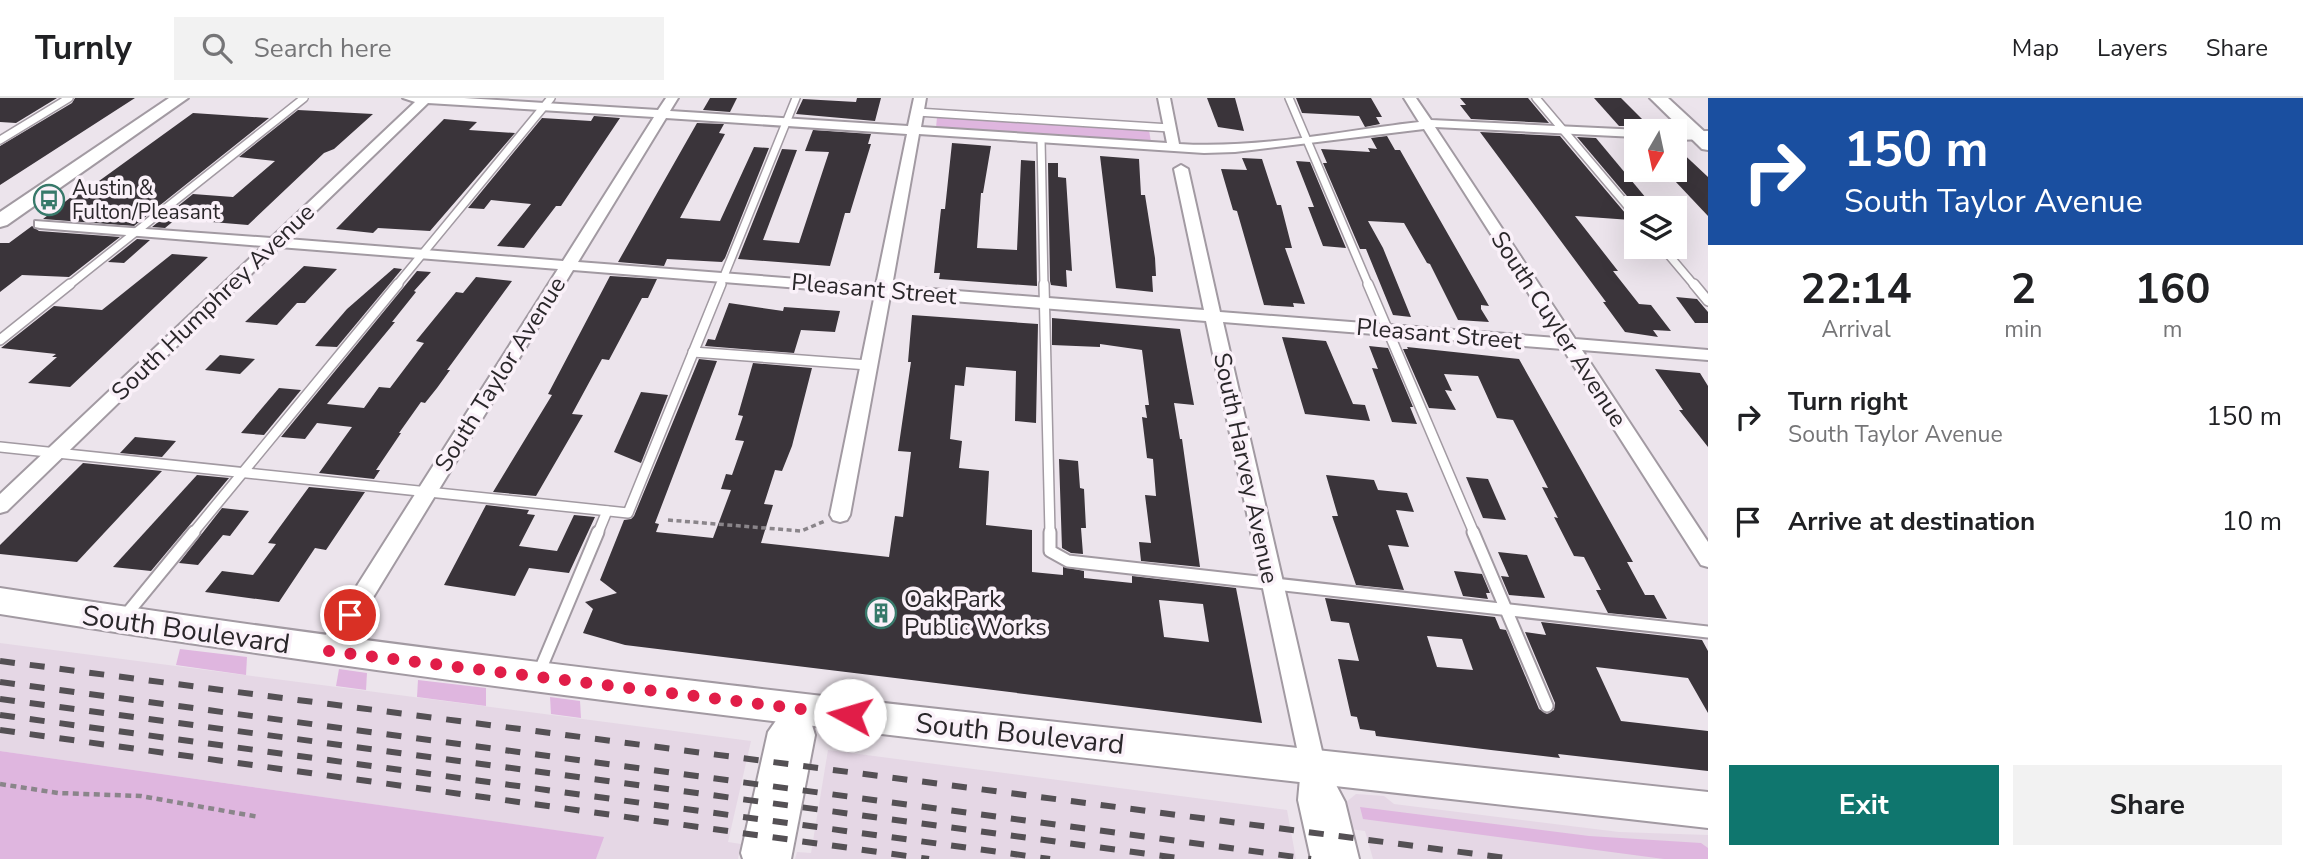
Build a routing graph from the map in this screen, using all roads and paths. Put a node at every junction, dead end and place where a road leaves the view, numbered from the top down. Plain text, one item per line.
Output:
1 (69, 98) edge
2 (180, 98) edge
3 (304, 98) edge
4 (420, 98) edge
5 (672, 98) edge
6 (796, 98) edge
7 (1164, 98) edge
8 (1289, 98) edge
9 (1410, 98) edge
10 (1536, 98) edge
11 (1658, 98) edge
12 (548, 102) edge
13 (918, 105) edge
14 (662, 114) junction
15 (786, 122) junction
16 (1426, 124) junction
17 (1170, 128) junction
18 (1563, 129) junction
19 (913, 131) junction
20 (1624, 132) edge
21 (1687, 137) edge
22 (1705, 138) edge
23 (1041, 139) junction
24 (1306, 139) junction
25 (0, 140) edge
26 (1174, 148) junction
27 (1181, 169) dead end
28 (1624, 202) edge
29 (0, 221) edge
30 (40, 224) dead end
31 (136, 231) junction
32 (275, 242) junction
33 (424, 254) junction
34 (1672, 259) edge
35 (568, 265) junction
36 (723, 278) junction
37 (883, 290) junction
38 (1708, 301) edge
39 (1045, 303) junction
40 (1213, 316) junction
41 (1388, 330) junction
42 (0, 340) edge
43 (1569, 345) junction
44 (693, 352) junction
45 (1708, 355) edge
46 (868, 365) junction
47 (0, 447) edge
48 (55, 453) junction
49 (244, 473) junction
50 (427, 492) junction
51 (0, 506) edge
52 (607, 511) junction
53 (840, 515) joint
54 (668, 520) dead end
55 (1708, 559) edge
56 (1271, 583) junction
57 (0, 601) edge
58 (1508, 610) junction
59 (121, 621) junction
60 (1708, 632) edge
61 (328, 651) junction
62 (536, 678) junction
63 (1547, 706) dead end
64 (797, 710) junction
65 (1313, 767) junction
66 (0, 784) edge
67 (1708, 810) edge
68 (259, 817) dead end
69 (758, 859) edge
70 (778, 859) edge
71 (1324, 859) edge
72 (1346, 859) edge

1 - 25 lane
2 - 29 street
3 - 31 lane
4 - 12 street
4 - 32 street, South Humphrey Avenue
5 - 14 street, South Taylor Avenue
6 - 15 lane
7 - 17 street
8 - 24 lane
9 - 16 street, South Cuyler Avenue
10 - 18 lane
11 - 22 street
12 - 14 street
12 - 33 lane
13 - 17 lane
13 - 19 street
14 - 15 street
14 - 35 street, South Taylor Avenue
15 - 19 street
15 - 36 lane
16 - 18 street
16 - 24 street
16 - 43 street, South Cuyler Avenue
17 - 26 street
18 - 20 street
18 - 28 lane
19 - 23 street
19 - 37 street
21 - 22 street
23 - 26 street
23 - 39 lane
24 - 26 street
24 - 41 lane
27 - 40 street, South Harvey Avenue
30 - 31 street, Pleasant Street
31 - 32 street, Pleasant Street
31 - 42 lane
32 - 33 street, Pleasant Street
32 - 48 street, South Humphrey Avenue
33 - 35 street, Pleasant Street
33 - 49 lane
34 - 38 lane
35 - 36 street, Pleasant Street
35 - 50 street, South Taylor Avenue
36 - 37 street, Pleasant Street
36 - 44 lane
37 - 39 street, Pleasant Street
37 - 46 street
39 - 40 street, Pleasant Street
39 - 56 lane
40 - 41 street, Pleasant Street
40 - 56 street, South Harvey Avenue
41 - 43 street, Pleasant Street
41 - 58 lane
43 - 45 street, Pleasant Street
43 - 55 street, South Cuyler Avenue
44 - 46 lane
44 - 52 lane
46 - 53 street
47 - 48 lane
48 - 49 lane
48 - 51 street, South Humphrey Avenue
49 - 50 lane
49 - 59 lane
50 - 52 lane
50 - 61 street, South Taylor Avenue
52 - 62 lane
53 - 54 path
56 - 58 lane
56 - 65 street, South Harvey Avenue
57 - 59 street, South Boulevard
58 - 60 lane
58 - 63 lane
59 - 61 street, South Boulevard
61 - 62 street, South Boulevard
62 - 64 street, South Boulevard
64 - 65 street, South Boulevard
64 - 69 street
64 - 70 street
65 - 67 street, South Boulevard
65 - 71 street
65 - 72 street
66 - 68 path

